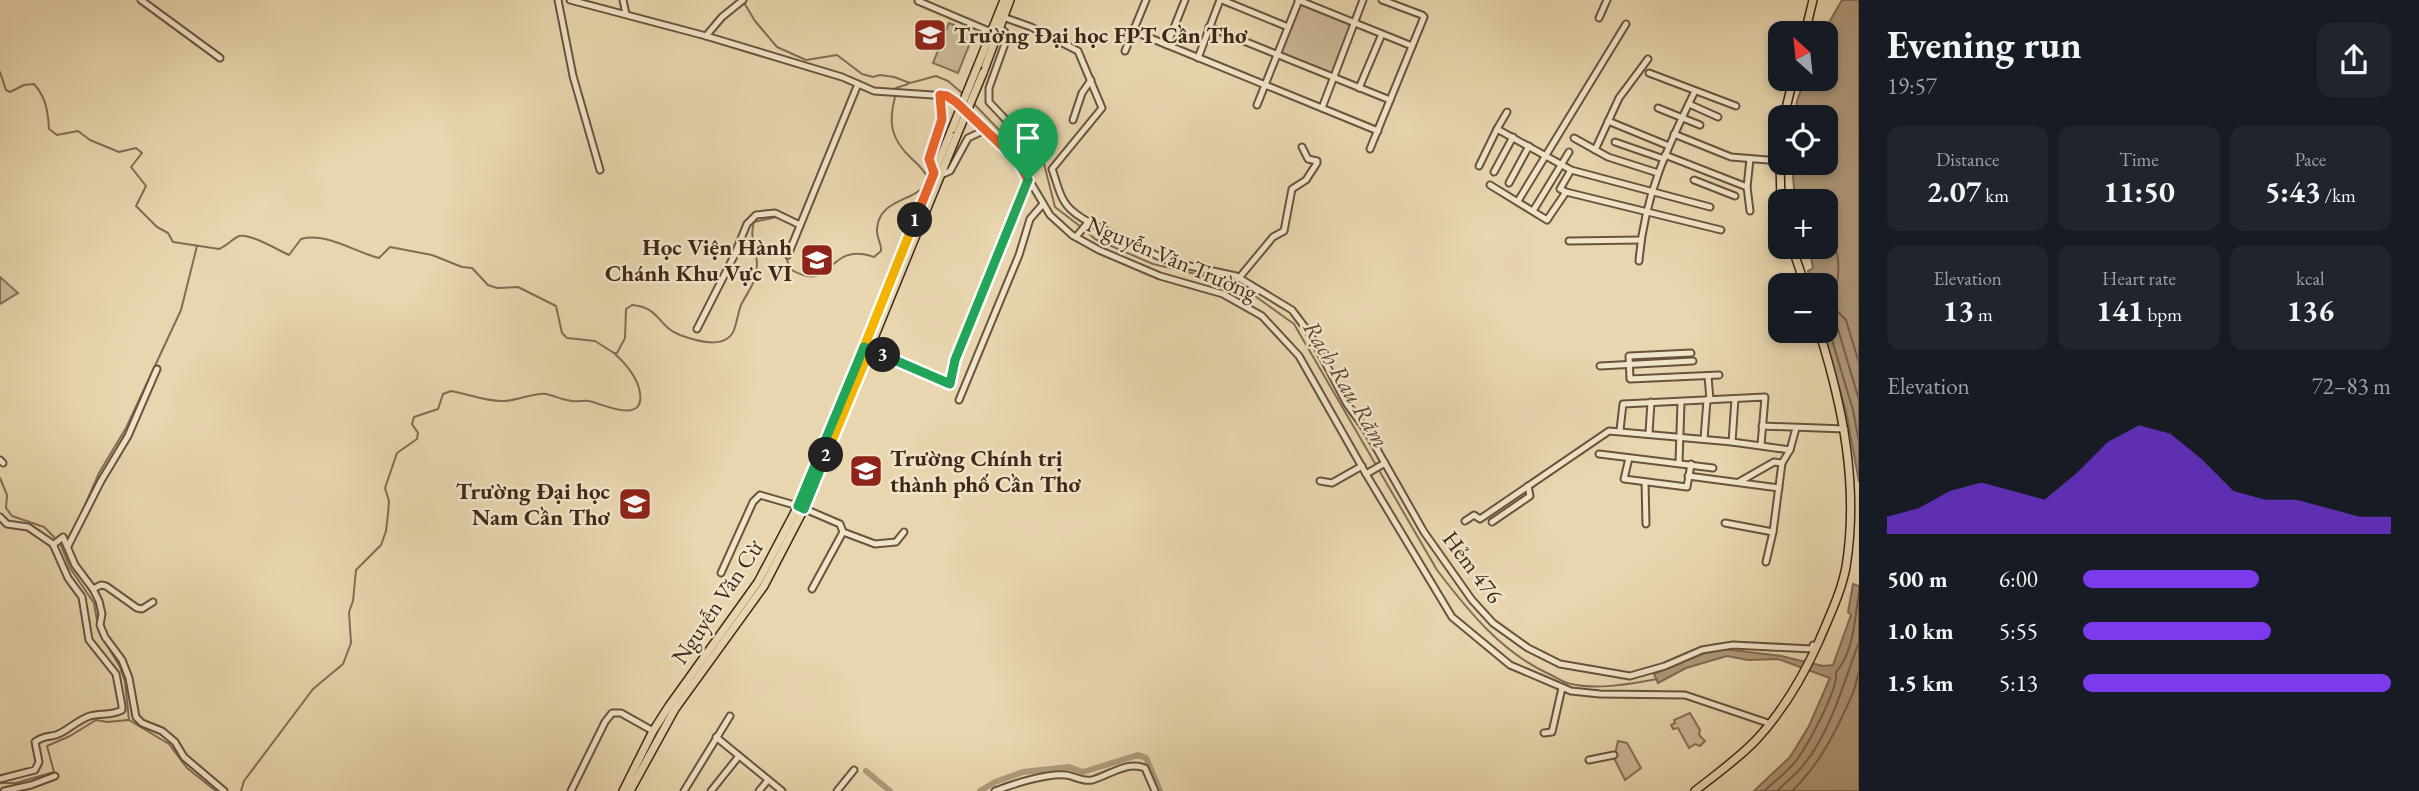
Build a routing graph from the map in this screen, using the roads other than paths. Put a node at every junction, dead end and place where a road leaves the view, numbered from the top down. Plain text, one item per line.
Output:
1 (141, 0) edge
2 (558, 0) edge
3 (570, 0) edge
4 (623, 0) edge
5 (1004, 0) edge
6 (1010, 0) edge
7 (1146, 0) edge
8 (1185, 0) edge
9 (1221, 0) edge
10 (1299, 0) edge
11 (1363, 0) edge
12 (1607, 0) edge
13 (1813, 0) edge
14 (742, 1) edge
15 (918, 1) edge
16 (1385, 1) edge
17 (626, 14) junction
18 (1003, 18) junction
19 (1599, 19) dead end
20 (1808, 21) edge
21 (1354, 23) junction
22 (1626, 24) dead end
23 (1209, 27) junction
24 (1288, 27) junction
25 (995, 30) junction
26 (1133, 32) junction
27 (1382, 34) junction
28 (706, 36) junction
29 (1167, 45) junction
30 (1412, 47) junction
31 (1125, 51) dead end
32 (1277, 54) junction
33 (220, 58) dead end
34 (1198, 58) junction
35 (1648, 59) dead end
36 (1649, 74) dead end
37 (1333, 77) junction
38 (1091, 80) junction
39 (858, 84) junction
40 (1265, 85) junction
41 (1359, 88) junction
42 (1695, 91) junction
43 (940, 95) junction
44 (1390, 100) junction
45 (1689, 104) junction
46 (1256, 105) dead end
47 (1736, 106) dead end
48 (1322, 108) junction
49 (1658, 108) dead end
50 (1507, 112) dead end
51 (1718, 117) dead end
52 (1681, 119) junction
53 (1073, 120) dead end
54 (1608, 121) junction
55 (1700, 125) dead end
56 (1497, 129) junction
57 (985, 130) junction
58 (1378, 131) junction
59 (1674, 134) junction
60 (1513, 137) junction
61 (1574, 138) dead end
62 (1615, 142) dead end
63 (1529, 146) junction
64 (1669, 146) junction
65 (1302, 147) dead end
66 (1370, 149) dead end
67 (1595, 150) junction
68 (1569, 152) dead end
69 (1048, 153) dead end
70 (1545, 155) junction
71 (1665, 157) junction
72 (1750, 159) junction
73 (1768, 161) edge
74 (1561, 165) junction
75 (1479, 166) dead end
76 (600, 170) dead end
77 (1571, 170) junction
78 (1494, 172) dead end
79 (1658, 173) junction
80 (937, 174) junction
81 (1714, 174) junction
82 (1028, 180) junction
83 (1693, 180) dead end
84 (1509, 183) dead end
85 (1490, 185) dead end
86 (1710, 187) junction
87 (1747, 187) junction
88 (1651, 191) junction
89 (1566, 192) junction
90 (1735, 196) dead end
91 (1518, 201) junction
92 (1043, 204) junction
93 (1710, 207) dead end
94 (1646, 210) junction
95 (1533, 211) junction
96 (1750, 211) dead end
97 (1088, 222) junction
98 (800, 225) junction
99 (1721, 230) dead end
100 (1078, 235) junction
101 (1641, 240) junction
102 (1569, 241) dead end
103 (788, 255) dead end
104 (1639, 261) dead end
105 (1239, 278) junction
106 (697, 329) dead end
107 (1822, 343) edge
108 (867, 348) junction
109 (1691, 353) dead end
110 (1693, 360) dead end
111 (1629, 364) junction
112 (1600, 366) dead end
113 (158, 369) dead end
114 (1719, 375) dead end
115 (1708, 376) junction
116 (1735, 399) junction
117 (959, 400) dead end
118 (1708, 400) junction
119 (1681, 401) junction
120 (1651, 402) junction
121 (1762, 426) junction
122 (1796, 428) junction
123 (1845, 429) junction
124 (1620, 430) junction
125 (1649, 433) junction
126 (1680, 437) junction
127 (1704, 439) junction
128 (1732, 442) junction
129 (1761, 445) junction
130 (1790, 450) junction
131 (1599, 454) dead end
132 (1629, 457) junction
133 (1384, 463) junction
134 (1679, 463) junction
135 (1782, 463) junction
136 (1691, 464) junction
137 (1362, 466) junction
138 (1713, 468) dead end
139 (1367, 474) junction
140 (1688, 476) junction
141 (1320, 481) dead end
142 (1645, 482) junction
143 (1739, 482) junction
144 (1528, 486) junction
145 (1779, 488) junction
146 (801, 508) junction
147 (0, 517) edge
148 (1465, 520) dead end
149 (1492, 522) dead end
150 (1725, 523) dead end
151 (1646, 524) dead end
152 (904, 531) dead end
153 (843, 532) junction
154 (1773, 532) junction
155 (61, 543) junction
156 (1766, 562) dead end
157 (721, 573) dead end
158 (93, 589) junction
159 (812, 589) dead end
160 (1837, 599) junction
161 (153, 602) dead end
162 (1562, 688) junction
163 (672, 708) junction
164 (132, 710) junction
165 (122, 711) junction
166 (730, 716) dead end
167 (1769, 723) junction
168 (653, 731) junction
169 (1544, 733) dead end
170 (716, 737) junction
171 (1614, 755) dead end
172 (739, 756) junction
173 (1589, 760) dead end
174 (640, 763) junction
175 (854, 770) dead end
176 (55, 776) dead end
177 (0, 779) edge
178 (768, 780) junction
179 (4, 791) edge
180 (224, 791) edge
181 (571, 791) edge
182 (623, 791) edge
183 (630, 791) edge
184 (684, 791) edge
185 (711, 791) edge
186 (759, 791) edge
187 (782, 791) edge
188 (837, 791) edge
189 (995, 791) edge
190 (1154, 791) edge
191 (1695, 791) edge

1 - 33 street
2 - 76 street
3 - 17 street
4 - 17 street
5 - 25 main road, Nguyễn Văn Cừ
6 - 18 main road, Nguyễn Văn Cừ
7 - 26 street
8 - 29 street
9 - 23 street
9 - 24 street
10 - 21 street
10 - 24 street
11 - 21 street
12 - 19 street
13 - 20 main road
14 - 28 street
15 - 25 street
16 - 30 street
17 - 28 street
18 - 25 main road, Nguyễn Văn Cừ
18 - 38 street
21 - 27 street
21 - 37 street
22 - 70 street
23 - 32 street
23 - 34 street
24 - 32 street
25 - 69 street
25 - 80 main road, Nguyễn Văn Cừ, bridge
26 - 29 street
26 - 31 street
27 - 30 street
27 - 41 street
28 - 39 street
29 - 34 street
30 - 44 street
32 - 37 street
32 - 40 street
34 - 40 street
35 - 54 street
36 - 42 street
37 - 41 street
37 - 48 street
38 - 53 street
38 - 97 street, Hẻm 476
39 - 43 street
39 - 98 street
40 - 46 street
40 - 48 street
41 - 44 street
42 - 45 street
42 - 47 street
43 - 57 street, Nguyễn Văn Trường
43 - 80 street
44 - 58 street
45 - 51 street
45 - 52 street
48 - 58 street
49 - 52 street
50 - 56 street
52 - 55 street
52 - 59 street
54 - 64 street
54 - 67 street
56 - 60 street
56 - 75 street
57 - 80 street
57 - 82 street, Nguyễn Văn Trường
58 - 66 street
59 - 64 street
59 - 72 street
60 - 63 street
60 - 78 street
61 - 67 street
62 - 71 street
63 - 70 street
63 - 84 street
64 - 71 street
65 - 105 street
67 - 79 street
68 - 74 street
70 - 74 street
70 - 91 street
71 - 79 street
71 - 81 street
72 - 73 street
72 - 87 street
74 - 77 street
74 - 95 street
77 - 88 street
77 - 89 street
79 - 88 street
80 - 108 main road, Nguyễn Văn Cừ
81 - 86 street
81 - 87 street
82 - 92 street, Nguyễn Văn Trường
82 - 108 street
83 - 86 street
85 - 91 street
86 - 90 street
87 - 96 street
88 - 93 street
88 - 94 street
89 - 94 street
89 - 95 street
91 - 95 street
92 - 100 street, Nguyễn Văn Trường
92 - 117 street
94 - 99 street
94 - 101 street
97 - 100 street
97 - 105 street, Hẻm 476
98 - 103 street
98 - 106 street
100 - 137 street, Nguyễn Văn Trường
101 - 102 street
101 - 104 street
105 - 133 street, Hẻm 476
107 - 123 main road
108 - 146 main road, Nguyễn Văn Cừ
109 - 111 street
110 - 111 street
111 - 112 street
111 - 115 street
113 - 155 street
114 - 115 street
115 - 118 street
116 - 118 street
116 - 121 street
116 - 128 street
118 - 119 street
118 - 127 street
119 - 120 street
119 - 126 street
120 - 124 street
120 - 125 street
121 - 122 street
121 - 129 street
122 - 123 street
122 - 130 street
123 - 160 main road
124 - 125 street
124 - 144 street
125 - 126 street
126 - 127 street
126 - 134 street
127 - 128 street
128 - 129 street
129 - 130 street
130 - 135 street
131 - 132 street
132 - 134 street
132 - 142 street
133 - 139 street
133 - 160 street, Hẻm 476
134 - 136 street
135 - 143 street
135 - 145 street
136 - 138 street
136 - 140 street
137 - 139 street, Nguyễn Văn Trường
137 - 141 street
139 - 162 street, Nguyễn Văn Trường
140 - 142 street
140 - 143 street
142 - 151 street
143 - 145 street
144 - 148 street
144 - 149 street
145 - 154 street
146 - 153 street
146 - 157 street
146 - 163 main road, Nguyễn Văn Cừ
147 - 155 street
150 - 154 street
152 - 153 street
153 - 159 street
154 - 156 street
155 - 158 street
155 - 165 street
158 - 161 street
158 - 164 street
160 - 167 main road
162 - 167 street, Nguyễn Văn Trường
162 - 169 street
163 - 168 main road, Nguyễn Văn Cừ
163 - 174 main road, Nguyễn Văn Cừ
164 - 165 street
164 - 180 street
165 - 177 street
166 - 170 street
167 - 191 main road
168 - 174 main road, Nguyễn Văn Cừ
168 - 181 street
170 - 172 street
170 - 184 street
171 - 173 street
172 - 178 street
172 - 185 street
174 - 182 main road, Nguyễn Văn Cừ
174 - 183 main road, Nguyễn Văn Cừ
175 - 188 street
176 - 179 street
178 - 186 street
178 - 187 street
189 - 190 street

